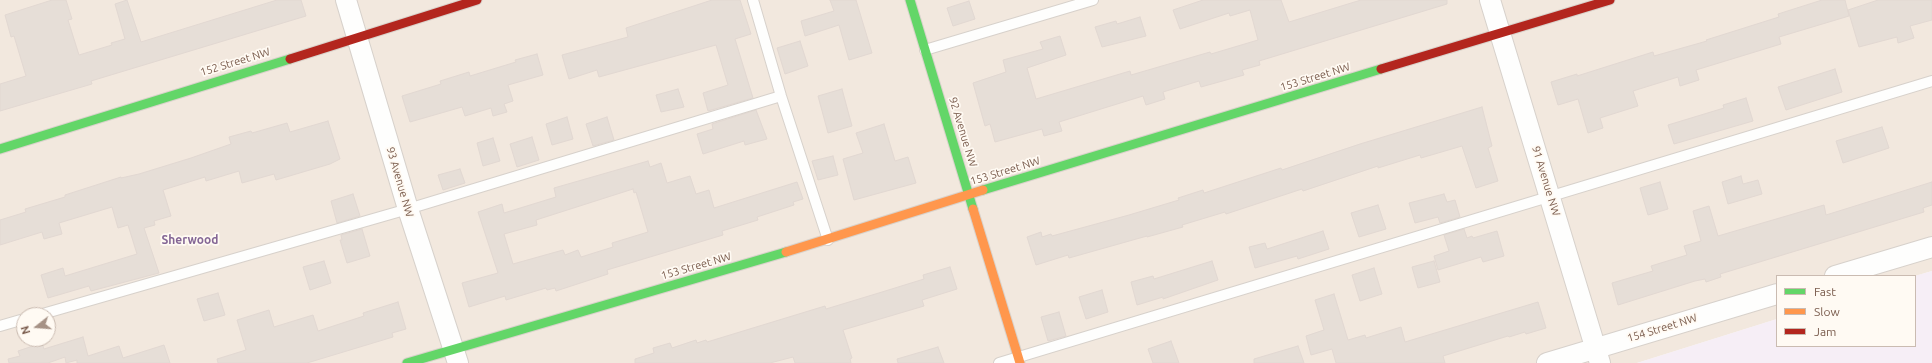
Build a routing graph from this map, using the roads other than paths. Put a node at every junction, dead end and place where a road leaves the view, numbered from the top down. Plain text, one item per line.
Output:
1 (346, 0) edge
2 (477, 0) edge
3 (754, 0) edge
4 (910, 0) edge
5 (1093, 0) edge
6 (1490, 0) edge
7 (1610, 0) edge
8 (1500, 34) junction
9 (358, 36) junction
10 (925, 50) junction
11 (1932, 81) edge
12 (781, 96) junction
13 (0, 148) edge
14 (970, 194) junction
15 (1550, 196) junction
16 (408, 209) junction
17 (828, 240) junction
18 (1932, 247) edge
19 (1838, 275) edge
20 (1776, 294) edge
21 (56, 310) edge
22 (16, 321) edge
23 (0, 326) edge
24 (456, 356) edge
25 (1598, 356) edge
26 (1019, 360) edge
27 (407, 363) edge
28 (999, 363) edge
29 (1547, 363) edge

1 - 9 street, 93 Avenue NW
2 - 9 street, 152 Street NW
3 - 12 lane
4 - 10 street, 92 Avenue NW
5 - 10 lane
6 - 8 street, 91 Avenue NW
7 - 8 street, 153 Street NW
8 - 14 street, 153 Street NW
8 - 15 street, 91 Avenue NW
9 - 13 street, 152 Street NW
9 - 16 street, 93 Avenue NW
10 - 14 street, 92 Avenue NW
11 - 15 lane
12 - 16 lane
12 - 17 lane
14 - 17 street, 153 Street NW
14 - 26 street, 92 Avenue NW
15 - 25 street, 91 Avenue NW
15 - 26 lane
16 - 21 lane
16 - 24 street, 93 Avenue NW
17 - 24 street, 153 Street NW
18 - 19 street
20 - 25 street, 154 Street NW
22 - 23 lane
24 - 27 street, 153 Street NW
25 - 29 street, 154 Street NW
26 - 28 lane

